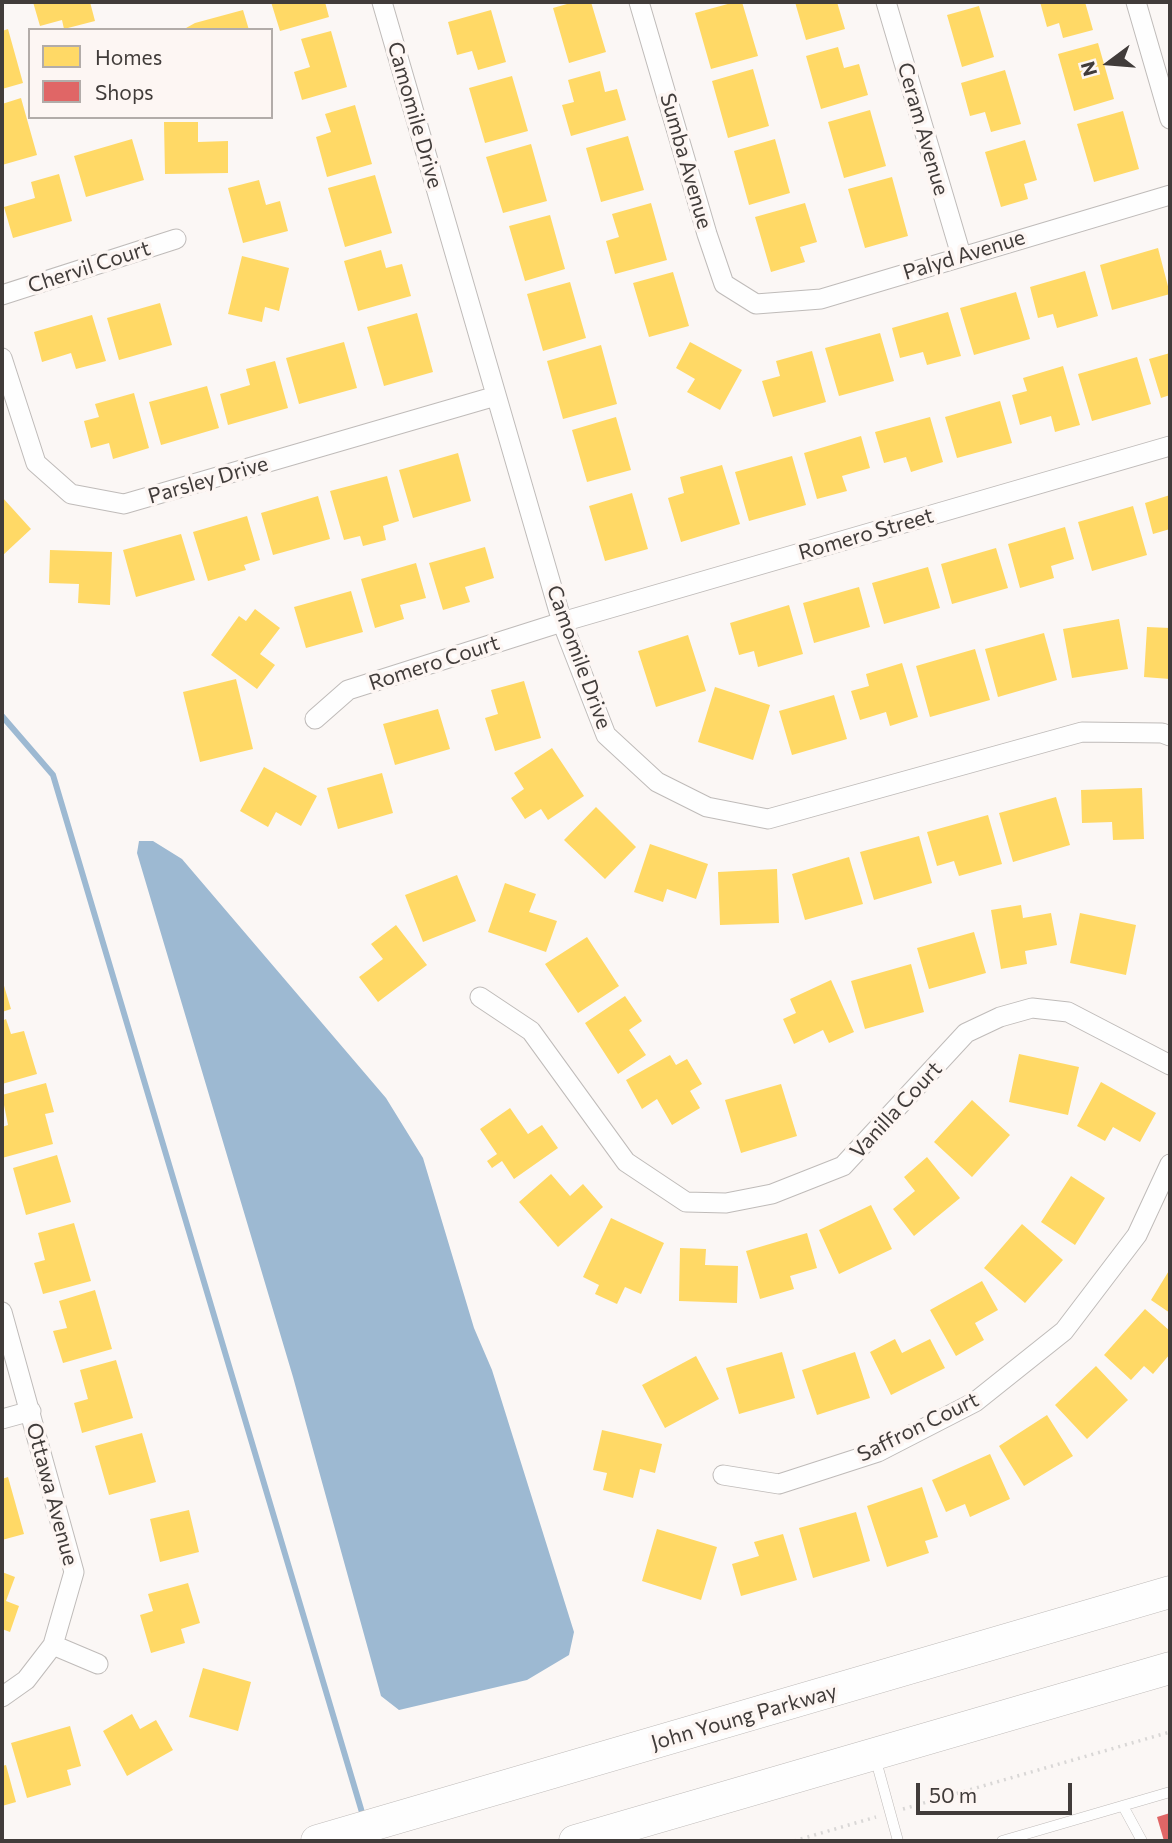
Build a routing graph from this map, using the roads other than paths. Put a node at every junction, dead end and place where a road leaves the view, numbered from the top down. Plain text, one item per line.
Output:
1 (382, 2) edge
2 (639, 2) edge
3 (886, 2) edge
4 (1136, 2) edge
5 (1170, 119) edge
6 (1170, 195) edge
7 (176, 239) dead end
8 (961, 256) junction
9 (2, 295) edge
10 (755, 304) joint
11 (2, 358) edge
12 (496, 396) junction
13 (1170, 446) edge
14 (562, 622) junction
15 (315, 719) dead end
16 (1170, 736) edge
17 (480, 996) dead end
18 (1170, 1065) edge
19 (1170, 1164) edge
20 (2, 1312) edge
21 (31, 1410) junction
22 (2, 1419) edge
23 (723, 1475) dead end
24 (1170, 1592) edge
25 (53, 1645) junction
26 (98, 1664) dead end
27 (1170, 1668) edge
28 (2, 1697) edge
29 (874, 1754) junction
30 (1170, 1792) edge
31 (1123, 1806) junction
32 (329, 1838) edge
33 (575, 1841) edge
34 (898, 1841) edge
35 (1002, 1841) edge
36 (1142, 1841) edge

1 - 12 street, Camomile Drive
2 - 10 street, Sumba Avenue
3 - 8 street, Ceram Avenue
4 - 5 street
6 - 8 street, Palyd Avenue
7 - 9 street, Chervil Court
8 - 10 street, Palyd Avenue
11 - 12 street, Parsley Drive
12 - 14 street, Camomile Drive
13 - 14 street, Romero Street
14 - 15 street, Romero Court
14 - 16 street, Camomile Drive
17 - 18 street, Vanilla Court
19 - 23 street, Saffron Court
20 - 21 street, Ottawa Avenue
21 - 22 street
21 - 25 street, Ottawa Avenue
24 - 32 highway, John Young Parkway
25 - 26 street
25 - 28 street, Ottawa Avenue
27 - 29 highway
29 - 33 highway
29 - 34 lane
30 - 31 lane
31 - 35 lane
31 - 36 lane

